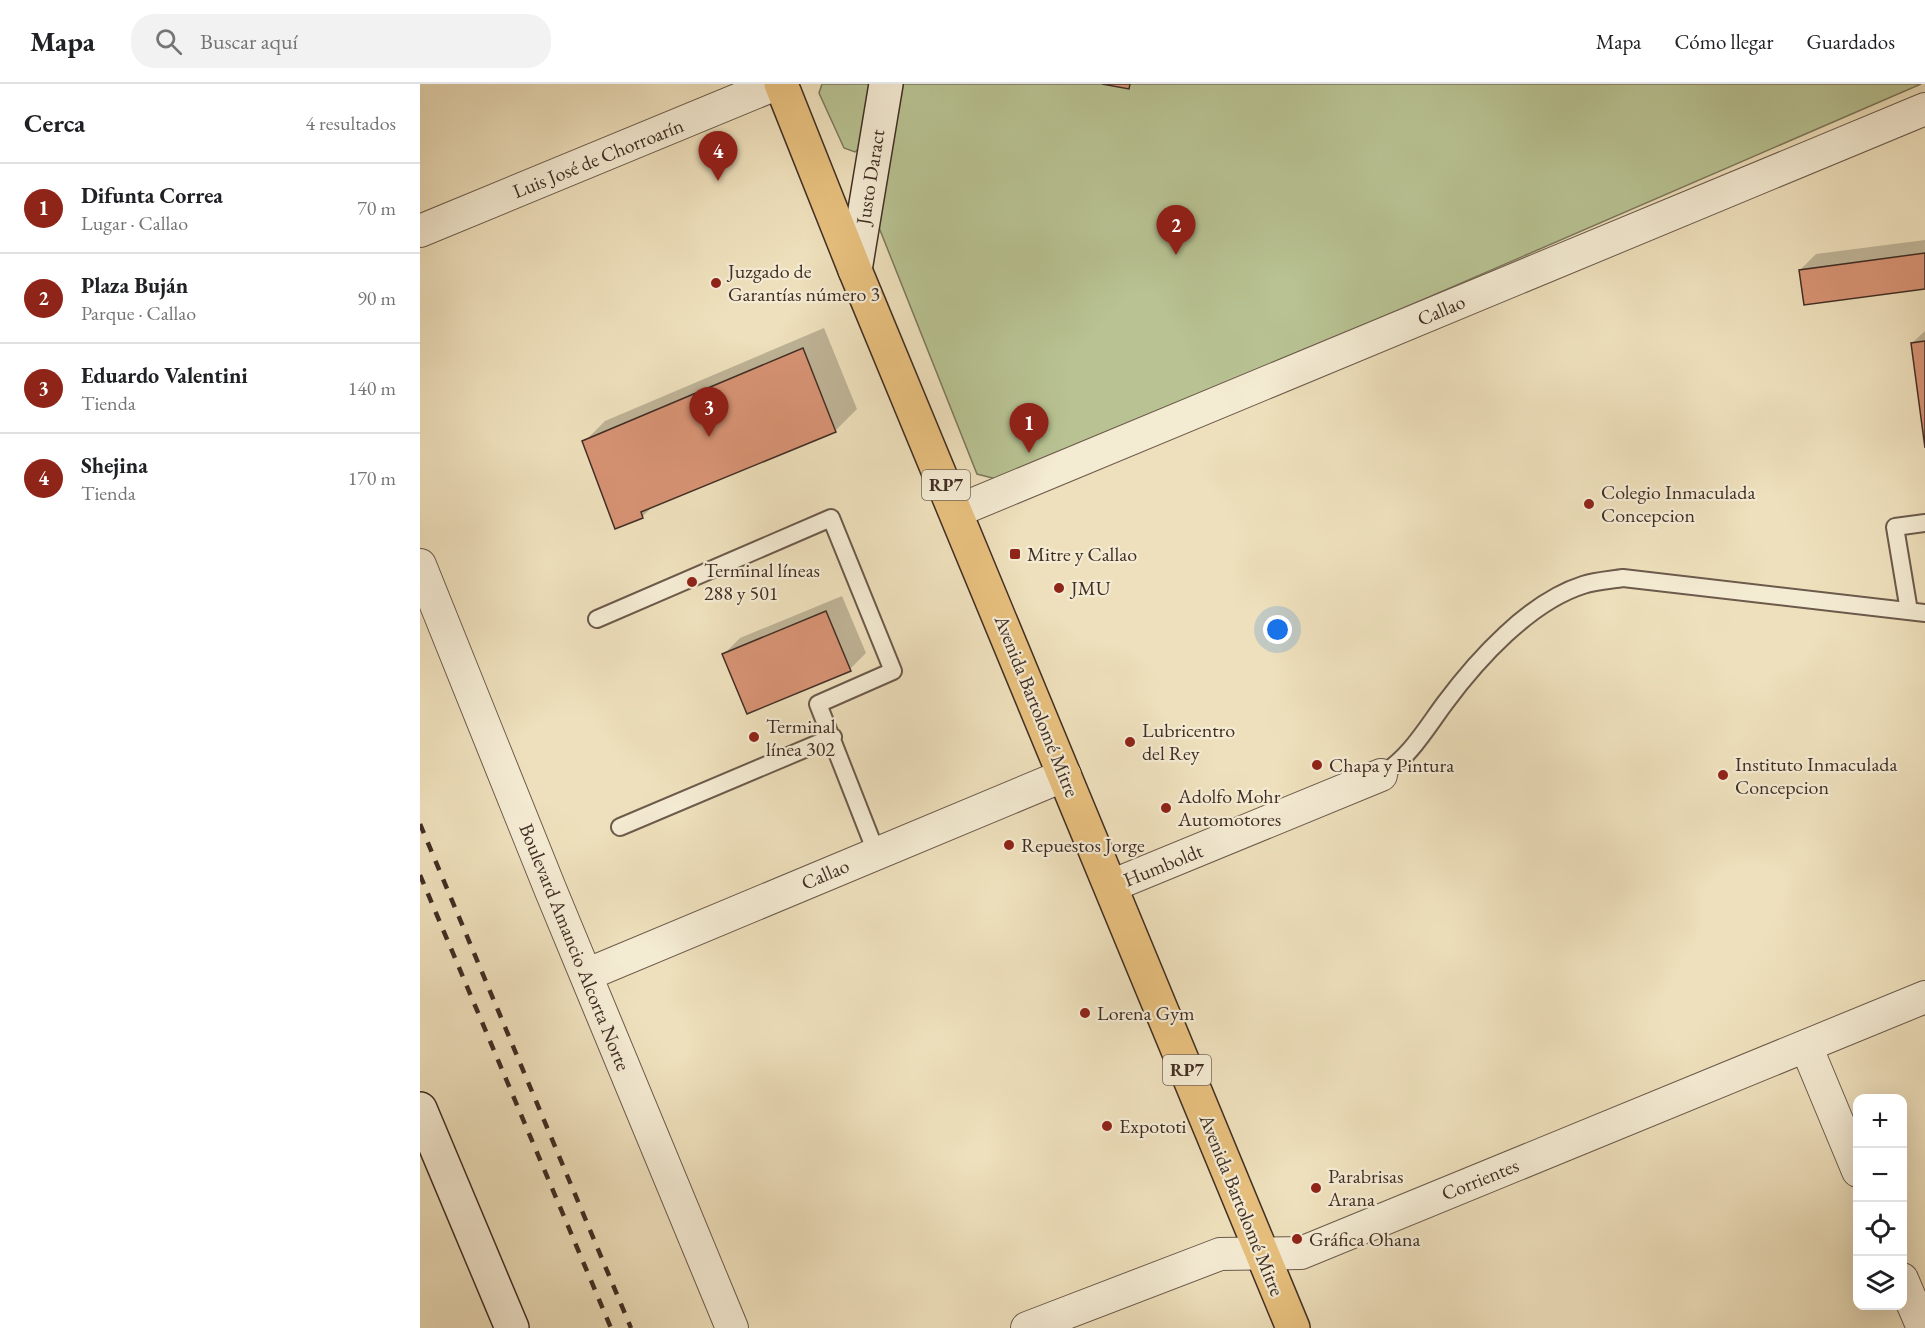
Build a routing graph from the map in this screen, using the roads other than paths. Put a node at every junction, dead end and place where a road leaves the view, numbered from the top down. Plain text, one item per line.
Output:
1 (776, 84) edge
2 (781, 84) edge
3 (885, 84) edge
4 (1925, 109) edge
5 (420, 231) edge
6 (855, 270) junction
7 (957, 511) junction
8 (1925, 523) edge
9 (420, 565) edge
10 (1917, 612) edge
11 (597, 619) dead end
12 (833, 737) junction
13 (1065, 775) junction
14 (1381, 775) joint
15 (620, 827) dead end
16 (876, 852) junction
17 (1111, 886) junction
18 (586, 975) junction
19 (1925, 997) edge
20 (1806, 1046) junction
21 (420, 1109) edge
22 (1853, 1161) edge
23 (1262, 1254) junction
24 (1907, 1291) edge
25 (512, 1328) edge
26 (732, 1328) edge
27 (1027, 1328) edge
28 (1293, 1328) edge
29 (1923, 1328) edge

1 - 5 street, Luis José de Chorroarín
2 - 6 main road, Avenida Bartolomé Mitre / RP7
3 - 6 street, Justo Daract
4 - 7 street, Callao
6 - 7 main road, Avenida Bartolomé Mitre / RP7
7 - 13 main road, Avenida Bartolomé Mitre / RP7
8 - 10 lane
9 - 18 street, Boulevard Amancio Alcorta Norte
10 - 14 lane
11 - 12 lane
12 - 15 lane
12 - 16 lane
13 - 16 street, Callao
13 - 17 main road, Avenida Bartolomé Mitre / RP7
14 - 17 street, Humboldt
16 - 18 street, Callao
17 - 23 main road, Avenida Bartolomé Mitre / RP7
18 - 26 street, Boulevard Amancio Alcorta Norte
19 - 20 street, Corrientes
20 - 22 street
20 - 23 street, Corrientes
21 - 25 street
23 - 27 street, Corrientes
23 - 28 main road, Avenida Bartolomé Mitre / RP7
24 - 29 street

